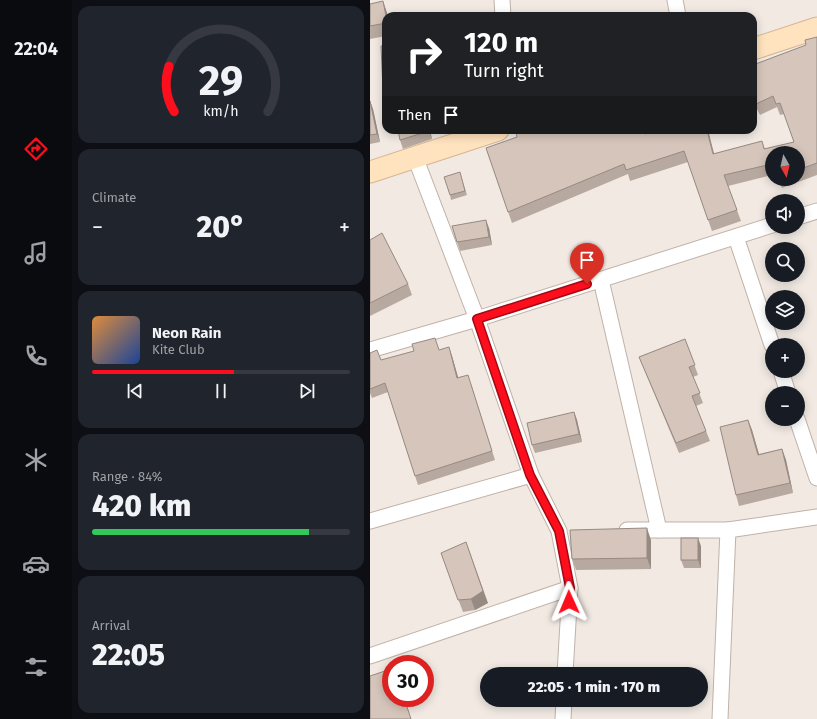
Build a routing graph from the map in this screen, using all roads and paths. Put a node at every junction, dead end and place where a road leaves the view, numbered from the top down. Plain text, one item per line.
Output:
1 (502, 0) edge
2 (675, 0) edge
3 (503, 12) edge
4 (677, 12) edge
5 (817, 28) edge
6 (757, 48) edge
7 (486, 134) edge
8 (415, 157) junction
9 (370, 172) edge
10 (817, 211) edge
11 (805, 215) edge
12 (765, 227) edge
13 (736, 236) junction
14 (601, 280) junction
15 (477, 319) junction
16 (770, 338) edge
17 (370, 350) edge
18 (799, 426) edge
19 (530, 475) junction
20 (817, 478) edge
21 (817, 517) edge
22 (370, 521) edge
23 (613, 530) edge
24 (659, 530) junction
25 (728, 530) junction
26 (559, 531) junction
27 (574, 531) edge
28 (570, 588) junction
29 (370, 656) edge
30 (565, 667) edge
31 (564, 707) edge
32 (563, 719) edge
33 (720, 719) edge

1 - 3 street
2 - 4 street
5 - 6 main road
7 - 8 main road
8 - 9 main road
8 - 15 street
10 - 11 street
12 - 13 street
13 - 14 street
13 - 16 street
14 - 15 street
14 - 24 street
15 - 17 street
15 - 19 street
18 - 20 street
19 - 22 street
19 - 26 street
21 - 25 street
23 - 24 street
24 - 25 street
25 - 33 street
26 - 27 street
26 - 28 street
28 - 29 street
28 - 30 street
31 - 32 street

